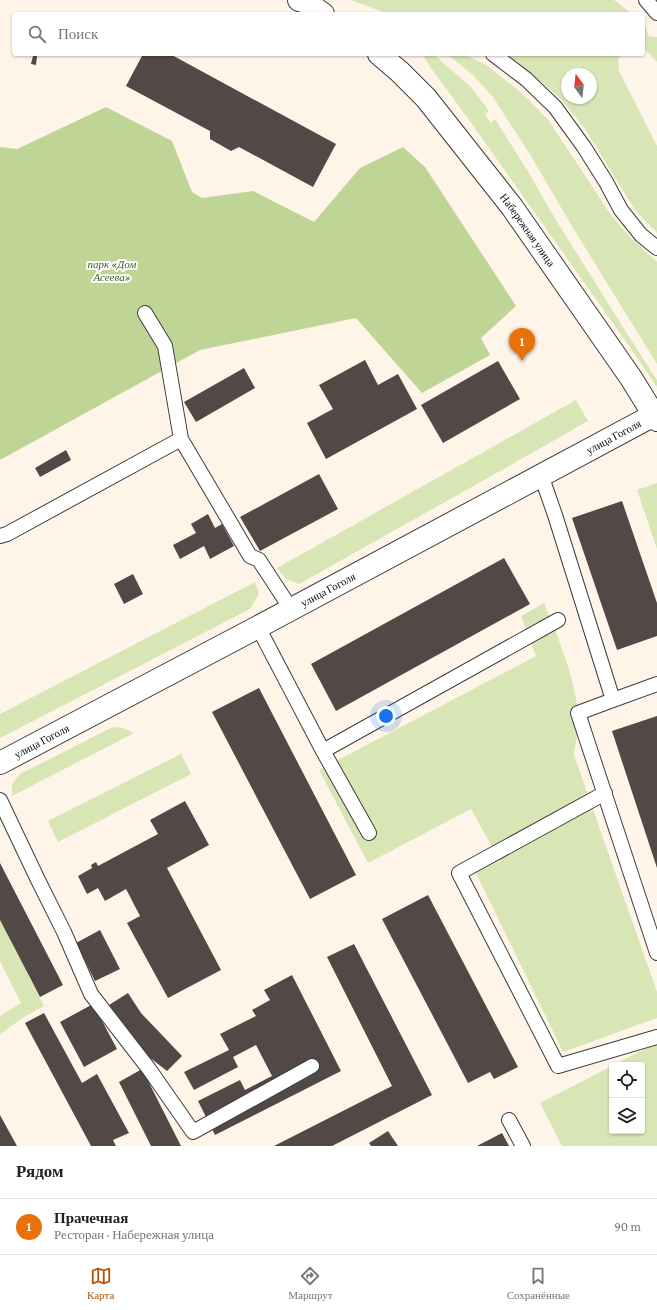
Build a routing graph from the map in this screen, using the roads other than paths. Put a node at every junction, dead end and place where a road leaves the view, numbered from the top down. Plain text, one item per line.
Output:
1 (300, 0) edge
2 (646, 0) edge
3 (320, 12) edge
4 (657, 13) edge
5 (381, 56) edge
6 (496, 56) edge
7 (657, 248) edge
8 (146, 313) dead end
9 (655, 417) edge
10 (181, 439) junction
11 (541, 475) junction
12 (0, 536) edge
13 (291, 609) junction
14 (558, 620) dead end
15 (258, 627) junction
16 (657, 684) edge
17 (613, 700) junction
18 (323, 751) junction
19 (0, 763) edge
20 (605, 793) junction
21 (0, 800) edge
22 (369, 833) dead end
23 (657, 953) edge
24 (657, 1037) edge
25 (312, 1066) dead end
26 (509, 1120) dead end
27 (524, 1146) edge

1 - 3 street
2 - 4 lane
5 - 9 street, Набережная улица
6 - 7 lane
8 - 10 lane
9 - 11 street, улица Гоголя
10 - 12 lane
10 - 13 lane
11 - 13 street, улица Гоголя
11 - 17 lane
13 - 15 street, улица Гоголя
14 - 18 lane
15 - 18 lane
15 - 19 street, улица Гоголя
16 - 17 lane
17 - 20 lane
18 - 22 lane
20 - 23 lane
20 - 24 lane
21 - 25 lane
26 - 27 lane

